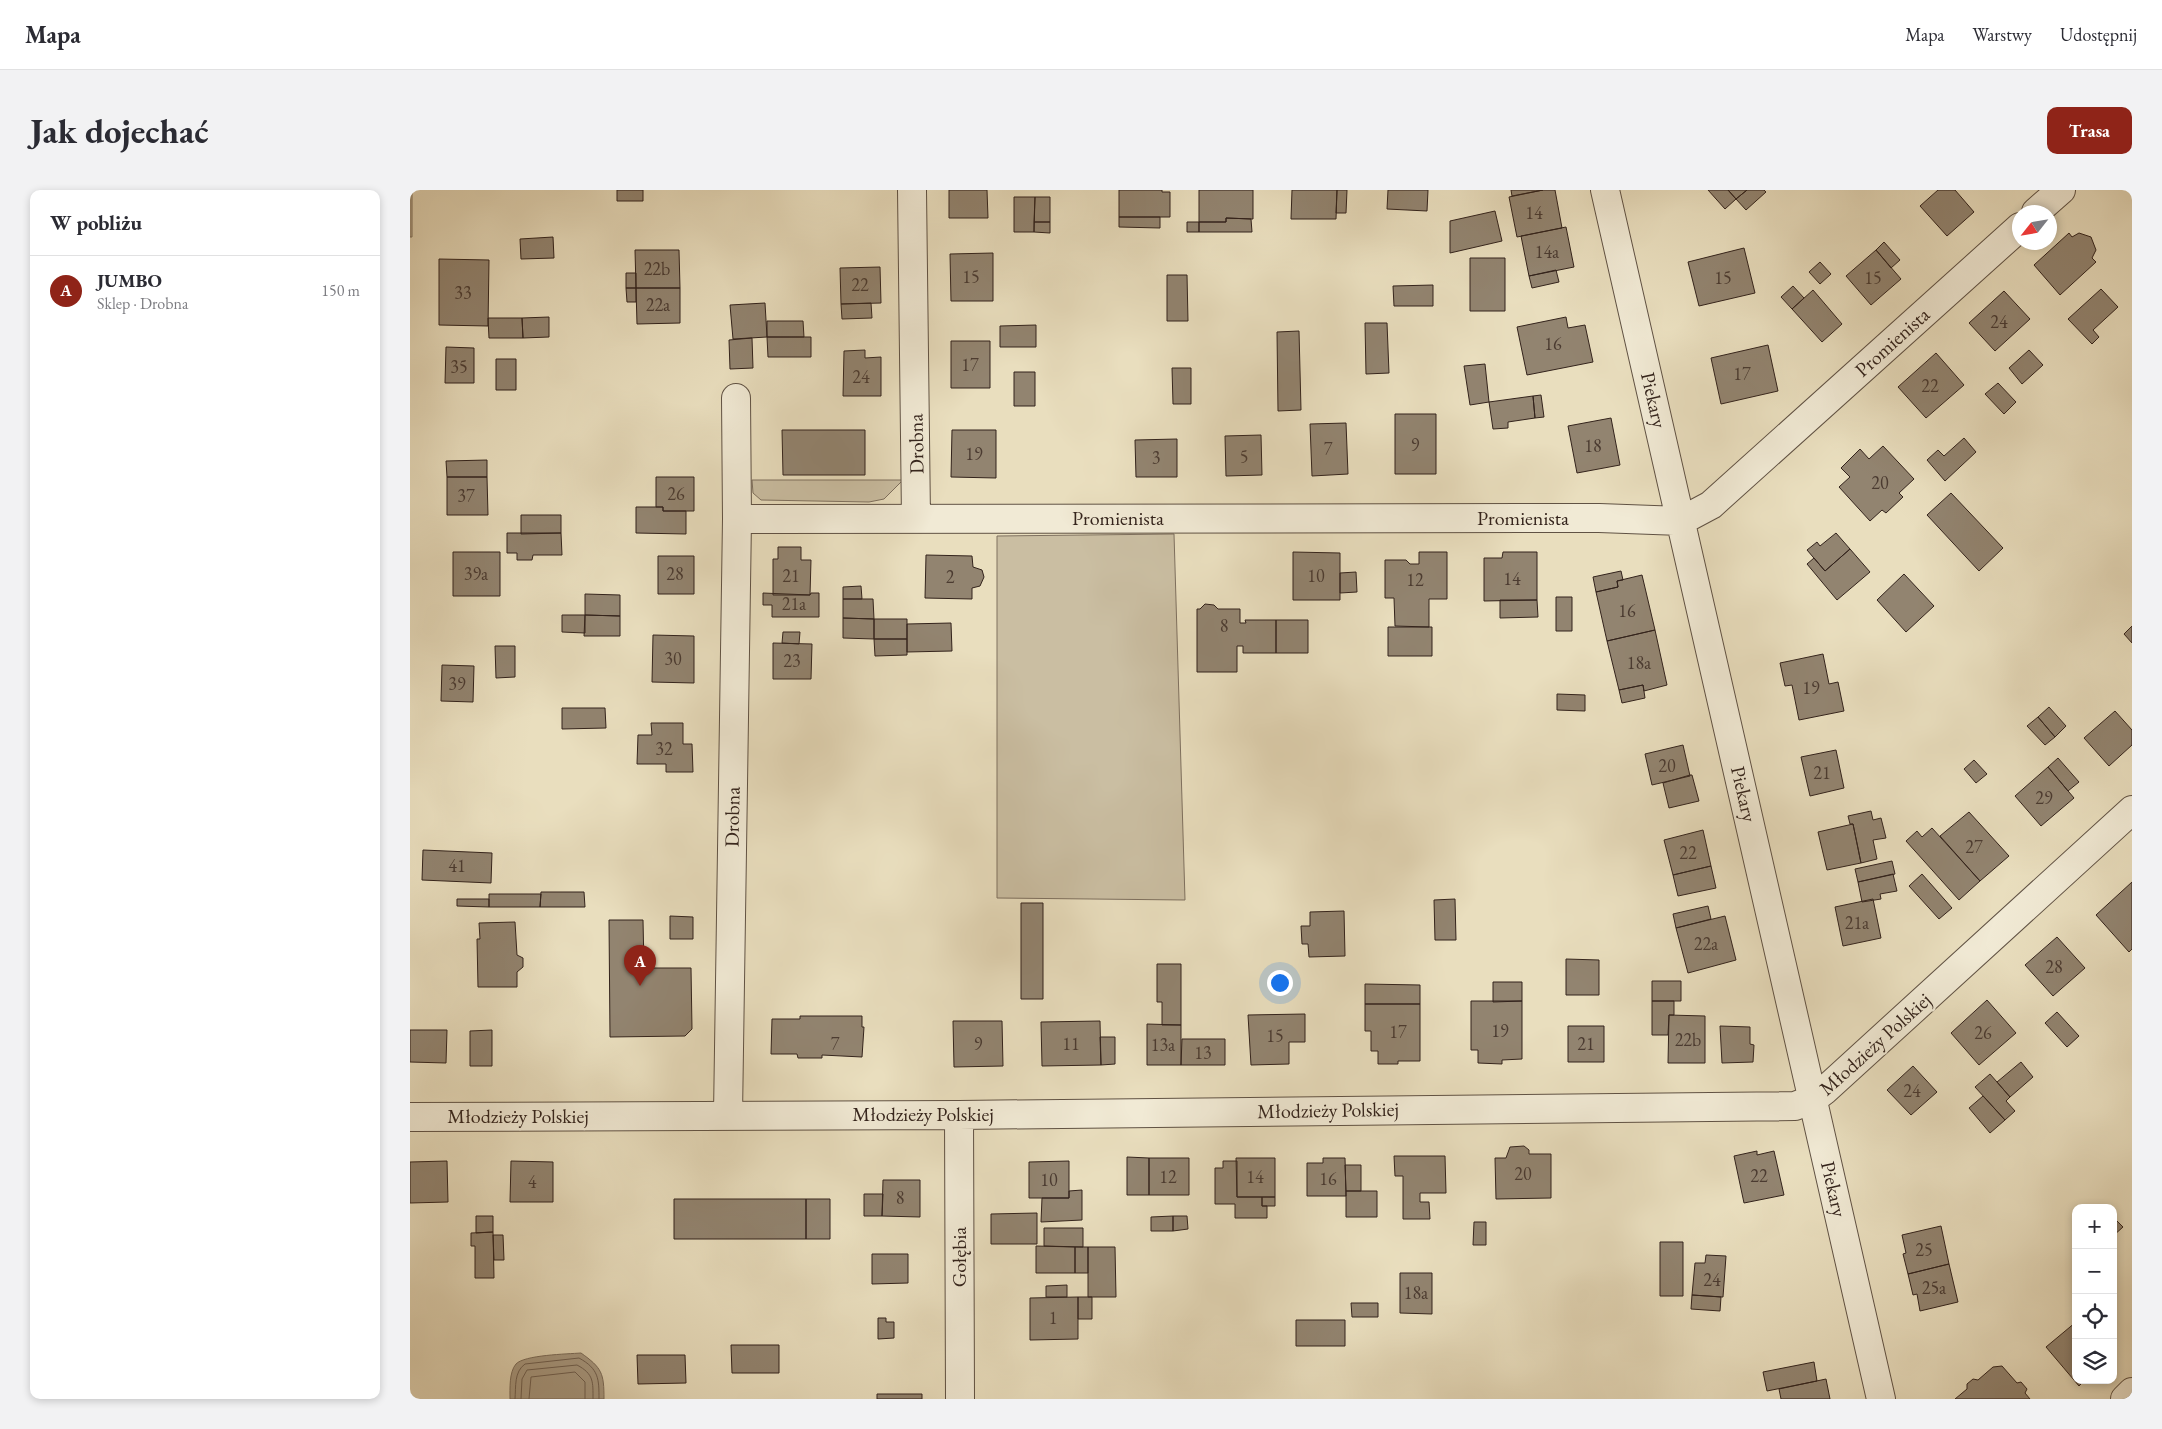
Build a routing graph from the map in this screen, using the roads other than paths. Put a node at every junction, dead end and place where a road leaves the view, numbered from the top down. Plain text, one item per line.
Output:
1 (912, 190) edge
2 (1605, 190) edge
3 (2061, 190) edge
4 (2044, 205) edge
5 (2012, 234) edge
6 (736, 398) dead end
7 (916, 518) junction
8 (737, 519) junction
9 (1681, 521) junction
10 (2132, 810) edge
11 (1813, 1099) junction
12 (959, 1114) junction
13 (728, 1115) junction
14 (410, 1117) edge
15 (2132, 1392) edge
16 (960, 1399) edge
17 (1881, 1399) edge
18 (2125, 1399) edge

1 - 7 street, Drobna
2 - 9 street, Piekary
3 - 4 street
5 - 9 street, Promienista
6 - 8 street, Drobna
7 - 8 street
7 - 9 street, Promienista
8 - 13 street, Drobna
9 - 11 street, Piekary
10 - 11 street, Młodzieży Polskiej
11 - 12 street, Młodzieży Polskiej
11 - 17 street, Piekary
12 - 13 street, Młodzieży Polskiej
12 - 16 street, Gołębia
13 - 14 street, Młodzieży Polskiej
15 - 18 street

